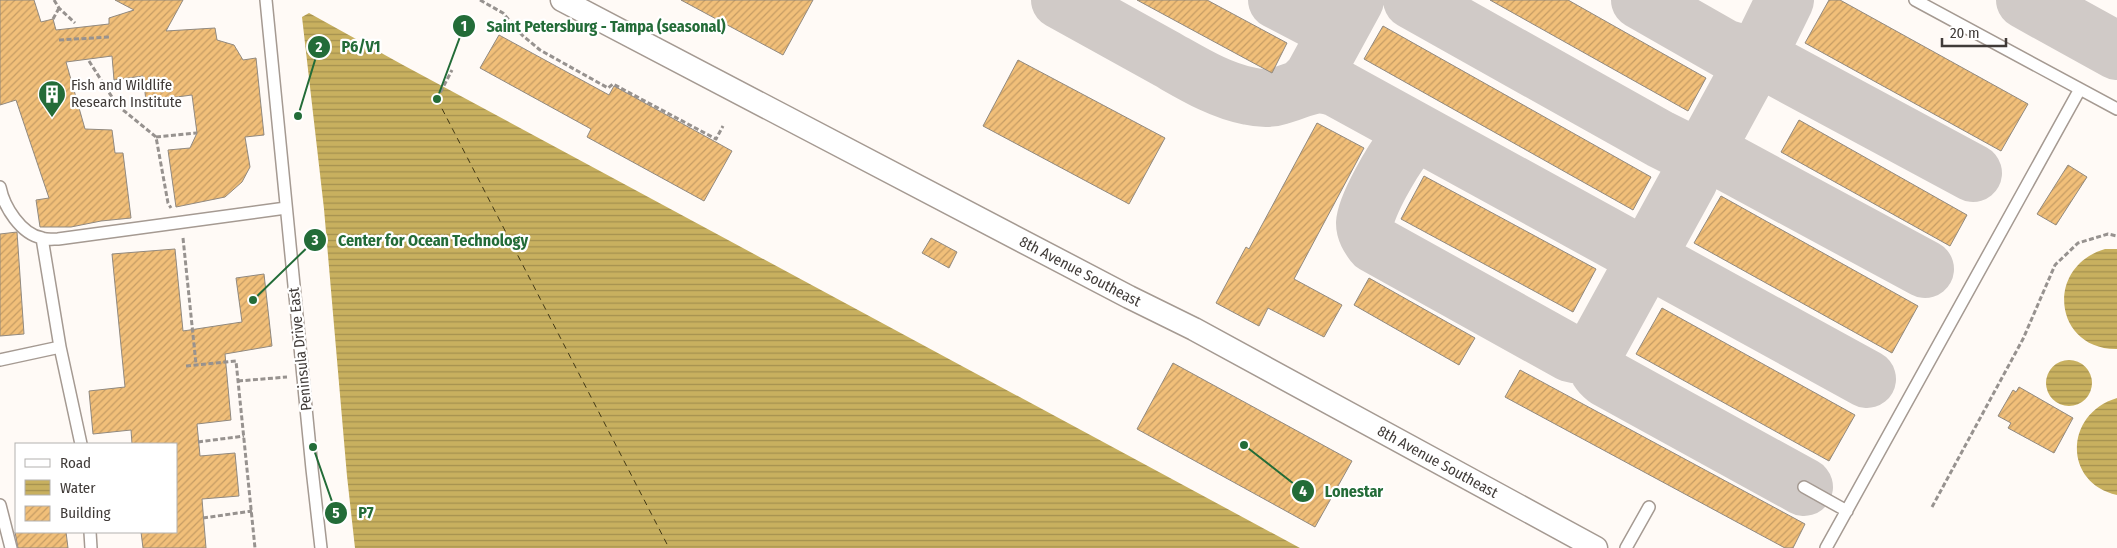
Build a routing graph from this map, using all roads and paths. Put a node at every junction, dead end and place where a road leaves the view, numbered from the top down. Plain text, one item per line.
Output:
1 (54, 0) edge
2 (266, 0) edge
3 (480, 0) edge
4 (562, 0) edge
5 (1915, 0) edge
6 (59, 8) junction
7 (53, 19) dead end
8 (75, 23) dead end
9 (110, 37) dead end
10 (59, 40) dead end
11 (89, 62) dead end
12 (452, 70) dead end
13 (2080, 89) junction
14 (437, 100) dead end
15 (2117, 109) edge
16 (723, 126) dead end
17 (197, 133) dead end
18 (156, 137) junction
19 (0, 187) edge
20 (286, 208) junction
21 (181, 222) junction
22 (2117, 236) edge
23 (42, 238) junction
24 (60, 347) junction
25 (0, 360) edge
26 (196, 364) junction
27 (186, 366) dead end
28 (303, 375) junction
29 (238, 382) junction
30 (244, 436) junction
31 (198, 442) dead end
32 (81, 443) edge
33 (1804, 487) dead end
34 (0, 505) edge
35 (1649, 507) dead end
36 (1932, 507) dead end
37 (252, 511) junction
38 (1847, 511) junction
39 (203, 518) dead end
40 (90, 533) edge
41 (11, 548) edge
42 (91, 548) edge
43 (256, 548) edge
44 (321, 548) edge
45 (1596, 548) edge
46 (1626, 548) edge
47 (1826, 548) edge

1 - 6 path
2 - 20 lane, Peninsula Drive East
3 - 16 path
4 - 45 street, 8th Avenue Southeast
5 - 13 lane
6 - 7 path
6 - 8 path
9 - 10 path, bridge
11 - 18 path
12 - 14 path
13 - 15 lane
13 - 38 lane
17 - 18 path
18 - 21 path
19 - 23 lane
20 - 21 lane
20 - 28 lane, Peninsula Drive East
21 - 23 lane
21 - 26 path
22 - 36 path
23 - 24 lane
24 - 25 lane
24 - 32 lane
26 - 27 path
26 - 29 path
28 - 29 path
28 - 44 lane, Peninsula Drive East
29 - 30 path
30 - 31 path
30 - 37 path
33 - 38 lane
34 - 41 lane
35 - 46 lane
37 - 39 path
37 - 43 path
38 - 47 lane
40 - 42 lane

